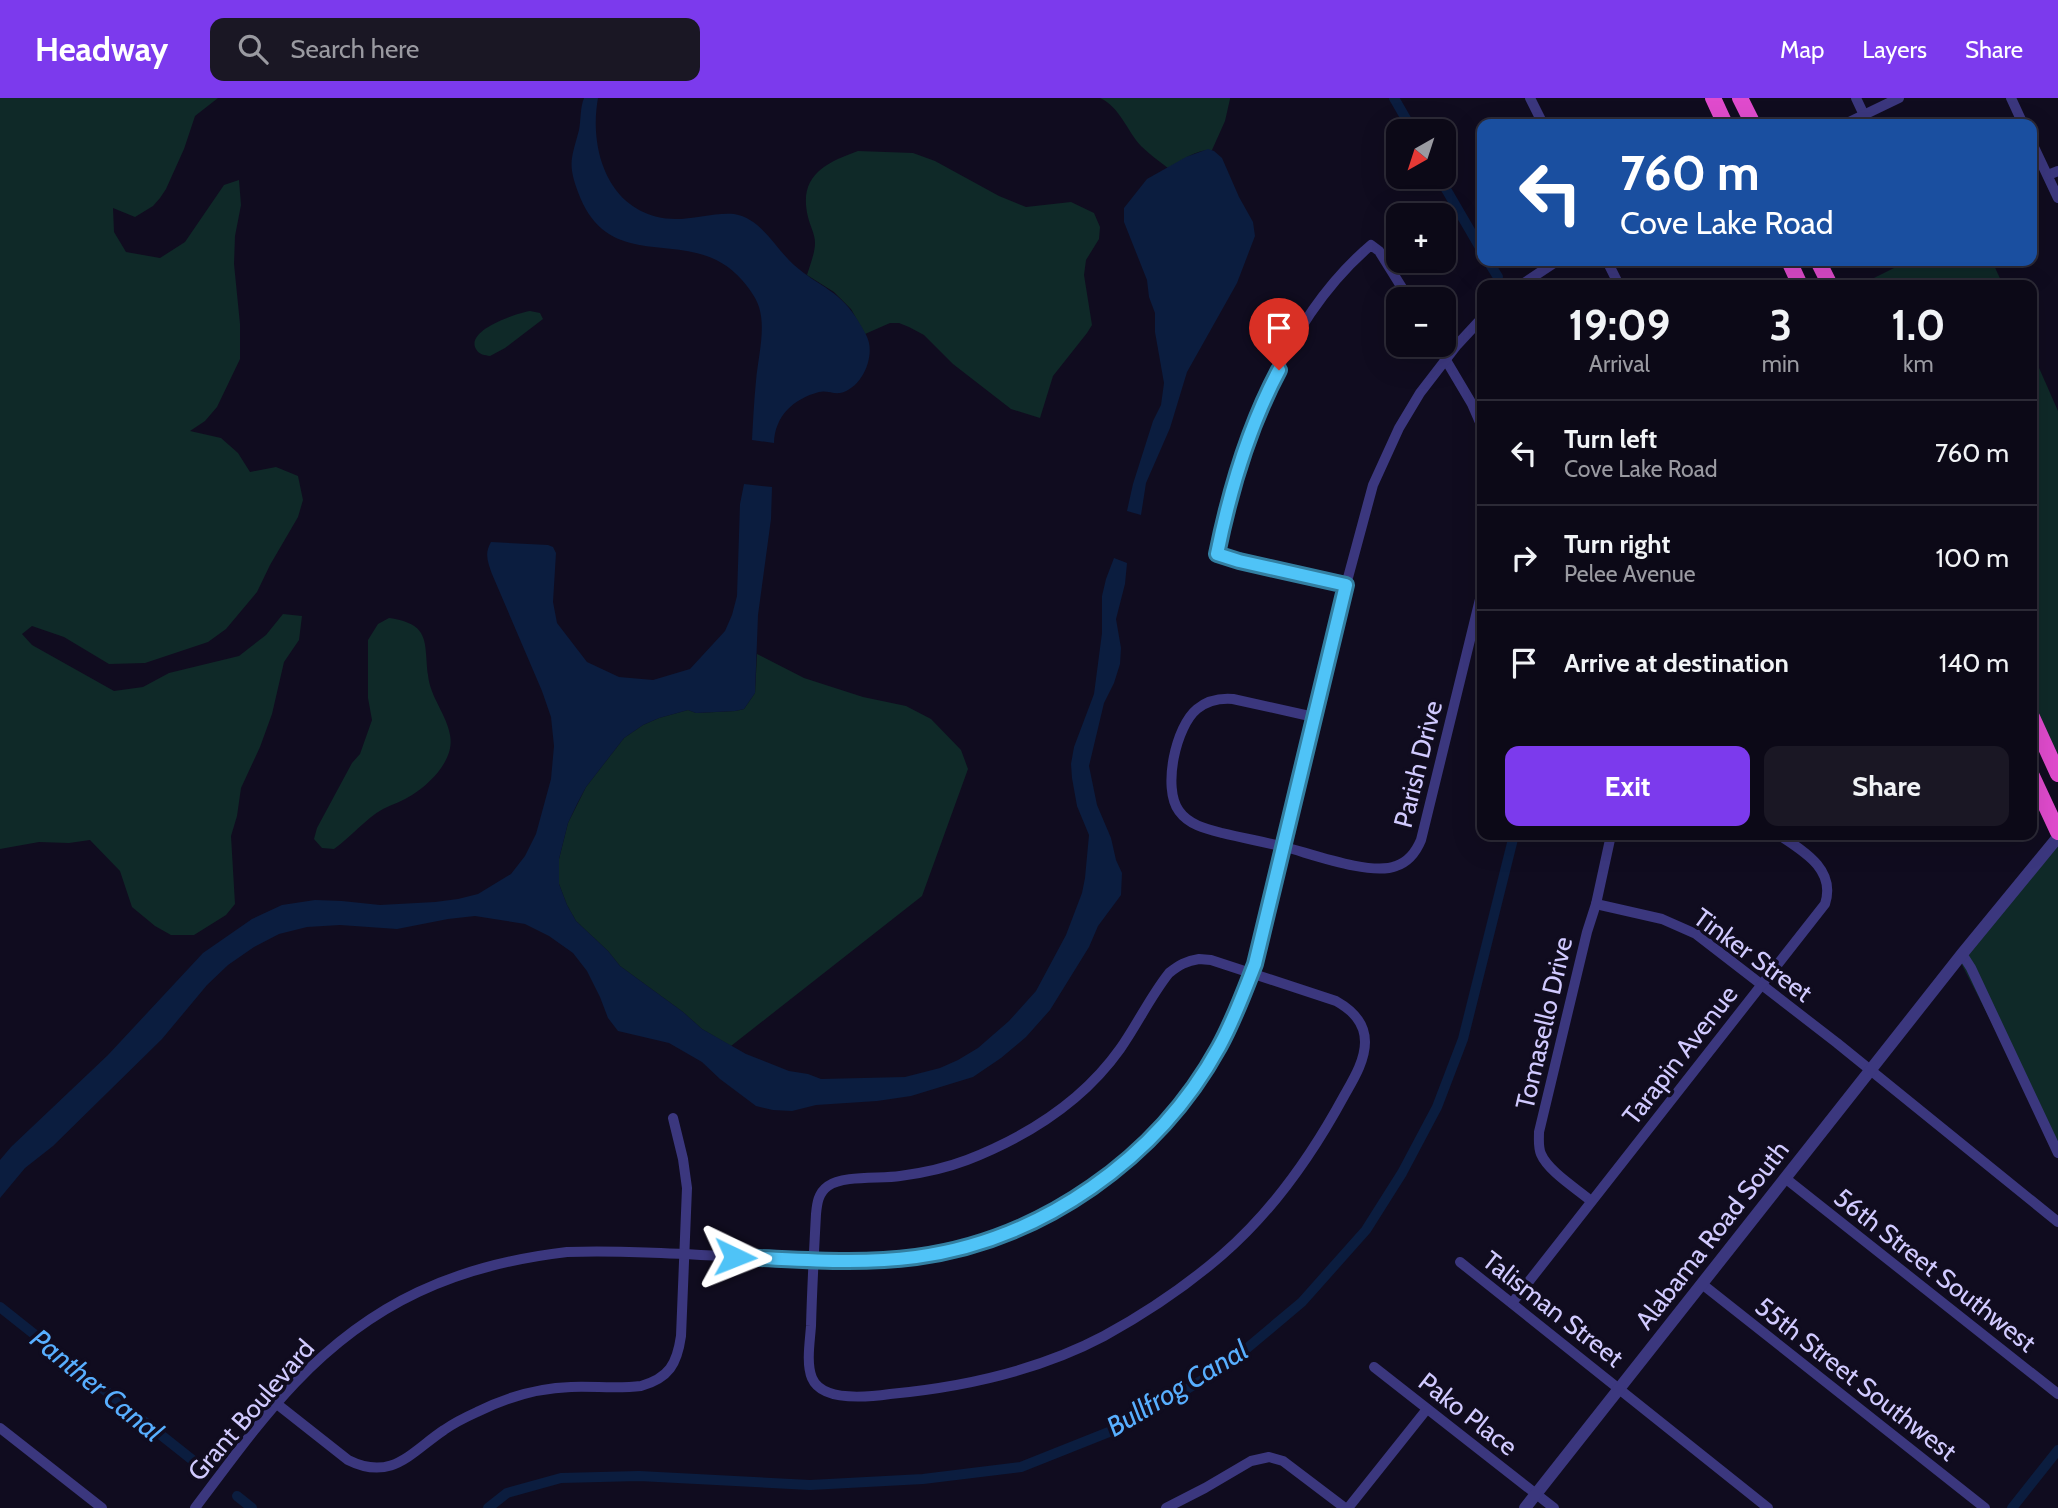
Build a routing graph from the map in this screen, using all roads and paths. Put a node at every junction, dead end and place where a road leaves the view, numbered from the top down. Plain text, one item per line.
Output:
1 (1530, 98) edge
2 (1713, 98) edge
3 (1740, 98) edge
4 (1856, 98) edge
5 (1899, 98) edge
6 (2011, 98) edge
7 (1864, 115) junction
8 (1540, 119) edge
9 (1723, 119) edge
10 (1750, 119) edge
11 (1856, 119) edge
12 (2021, 119) edge
13 (2037, 150) edge
14 (2053, 173) edge
15 (2058, 198) edge
16 (1550, 266) edge
17 (1528, 280) edge
18 (1402, 287) edge
19 (1477, 324) edge
20 (1446, 359) junction
21 (1477, 416) edge
22 (1346, 585) junction
23 (1477, 612) edge
24 (1314, 717) junction
25 (2037, 728) edge
26 (2058, 774) edge
27 (2037, 787) edge
28 (2058, 835) edge
29 (1610, 840) edge
30 (1786, 840) edge
31 (1283, 847) junction
32 (1596, 904) junction
33 (1962, 954) junction
34 (1251, 973) junction
35 (1762, 985) junction
36 (1869, 1072) junction
37 (673, 1118) dead end
38 (2058, 1153) edge
39 (1785, 1178) junction
40 (1591, 1200) junction
41 (2058, 1222) edge
42 (684, 1255) junction
43 (813, 1260) junction
44 (1460, 1262) dead end
45 (1702, 1284) junction
46 (1511, 1303) junction
47 (1374, 1367) dead end
48 (1619, 1388) junction
49 (2058, 1394) edge
50 (277, 1404) junction
51 (1427, 1409) junction
52 (0, 1428) edge
53 (1536, 1494) junction
54 (102, 1508) edge
55 (195, 1508) edge
56 (1166, 1508) edge
57 (1346, 1508) edge
58 (1525, 1508) edge
59 (1554, 1508) edge
60 (1768, 1508) edge
61 (1985, 1508) edge

1 - 8 street
2 - 9 highway
3 - 10 highway
4 - 7 street
5 - 7 street
6 - 12 street
7 - 11 street
13 - 14 street
14 - 15 street
16 - 17 street
18 - 22 street
19 - 20 street, Grant Boulevard
20 - 21 street
20 - 22 street, Grant Boulevard
22 - 24 street, Grant Boulevard
23 - 31 street, Parish Drive
24 - 31 street, Grant Boulevard
24 - 31 street
25 - 26 highway
27 - 28 highway
28 - 33 street, Alabama Road South
29 - 32 street, Tomasello Drive
30 - 35 street, Tarapin Avenue
31 - 34 street, Grant Boulevard
32 - 35 street, Tinker Street
32 - 40 street, Tomasello Drive
33 - 36 street, Alabama Road South
33 - 38 street
34 - 43 street, Grant Boulevard
34 - 43 street
34 - 43 street
35 - 36 street, Tinker Street
35 - 40 street, Tarapin Avenue
36 - 39 street, Alabama Road South
36 - 41 street, Tinker Street
37 - 42 street
39 - 45 street, Alabama Road South
39 - 49 street, 56th Street Southwest
40 - 46 street, Tarapin Avenue
42 - 43 street, Grant Boulevard
42 - 50 street, Grant Boulevard
42 - 50 street
44 - 46 street, Talisman Street
45 - 48 street, Alabama Road South
45 - 61 street, 55th Street Southwest
46 - 48 street, Talisman Street
47 - 51 street, Pako Place
48 - 53 street, Alabama Road South
48 - 60 street, Talisman Street
50 - 55 street, Grant Boulevard
51 - 53 street, Pako Place
51 - 57 street
52 - 54 street
53 - 58 street, Alabama Road South
53 - 59 street, Pako Place
56 - 57 street

